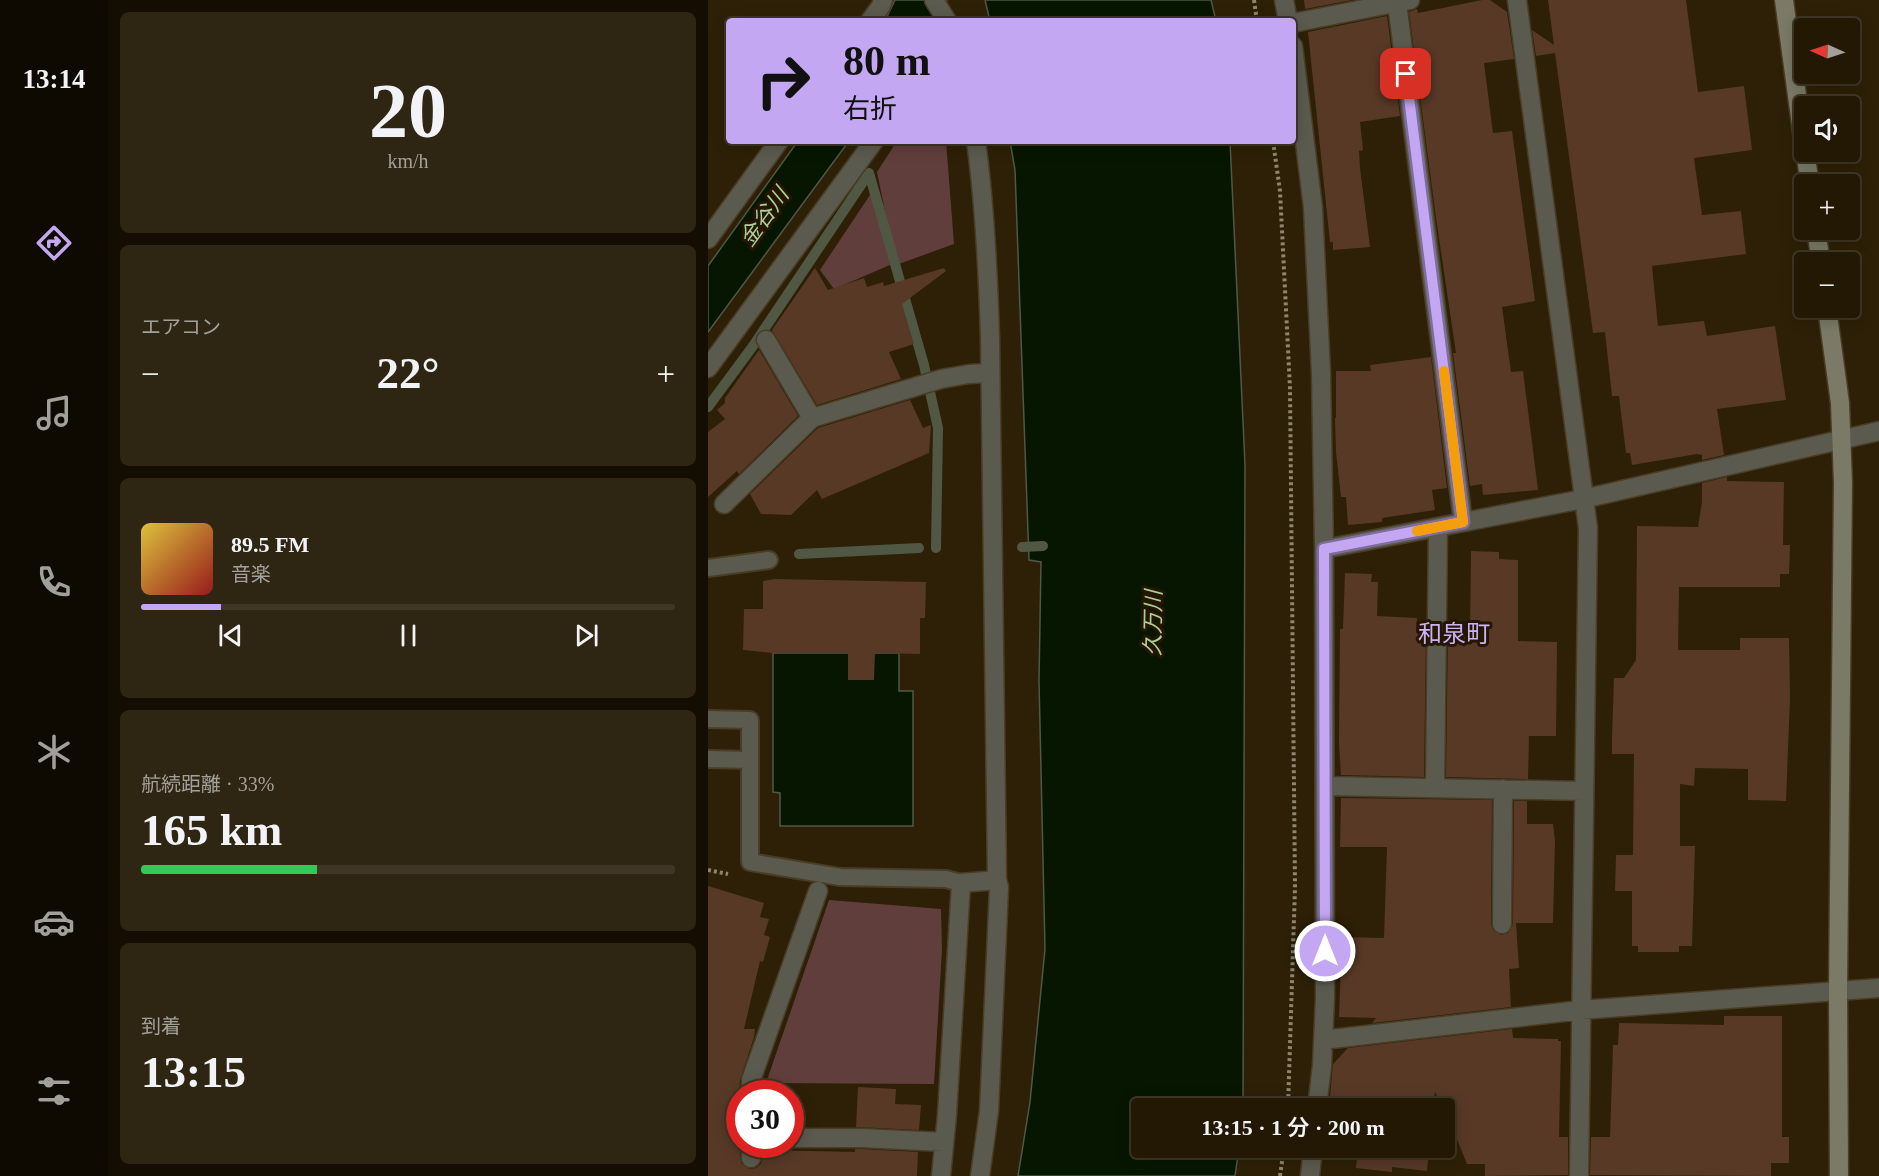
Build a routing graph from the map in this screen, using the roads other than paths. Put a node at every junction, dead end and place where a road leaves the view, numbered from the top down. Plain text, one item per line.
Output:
1 (883, 0) edge
2 (934, 0) edge
3 (1284, 0) edge
4 (1517, 0) edge
5 (1784, 0) edge
6 (1403, 1) edge
7 (872, 18) edge
8 (945, 18) edge
9 (1287, 18) edge
10 (1296, 22) edge
11 (1296, 70) edge
12 (1797, 96) edge
13 (777, 144) edge
14 (872, 144) edge
15 (976, 144) edge
16 (708, 239) edge
17 (1828, 318) edge
18 (766, 340) dead end
19 (708, 368) edge
20 (990, 373) junction
21 (812, 418) junction
22 (1879, 431) edge
23 (1842, 439) junction
24 (1583, 499) junction
25 (724, 504) dead end
26 (1463, 522) junction
27 (1438, 527) junction
28 (1324, 549) junction
29 (769, 560) dead end
30 (708, 567) edge
31 (708, 719) edge
32 (708, 759) edge
33 (750, 760) junction
34 (1324, 786) junction
35 (1435, 788) junction
36 (1503, 789) junction
37 (1584, 790) junction
38 (997, 880) junction
39 (961, 883) junction
40 (818, 891) dead end
41 (1502, 924) dead end
42 (1879, 988) edge
43 (1838, 990) junction
44 (1581, 1010) junction
45 (1323, 1040) junction
46 (750, 1080) edge
47 (1318, 1098) edge
48 (804, 1138) edge
49 (944, 1142) junction
50 (1312, 1158) edge
51 (941, 1176) edge
52 (980, 1176) edge
53 (1310, 1176) edge
54 (1580, 1176) edge
55 (1839, 1176) edge

1 - 7 street
2 - 8 street
3 - 9 street
4 - 24 street
5 - 12 street
6 - 10 street
6 - 26 street
11 - 28 street
13 - 16 street
14 - 19 street
15 - 20 street
17 - 23 street
18 - 21 street
20 - 21 street
20 - 38 street
21 - 25 street
22 - 23 street
23 - 24 street
23 - 43 street
24 - 26 street
24 - 37 street
26 - 27 street
27 - 28 street
27 - 35 street
28 - 34 street
29 - 30 lane
31 - 33 lane
32 - 33 lane
33 - 39 lane
34 - 35 street
34 - 45 street
35 - 36 street
36 - 37 street
36 - 41 street
37 - 44 street
38 - 39 street
38 - 52 street
39 - 49 street
40 - 46 street
42 - 43 street
43 - 44 street
43 - 55 street
44 - 45 street
44 - 54 street
45 - 47 street
48 - 49 street
49 - 51 street
50 - 53 street

